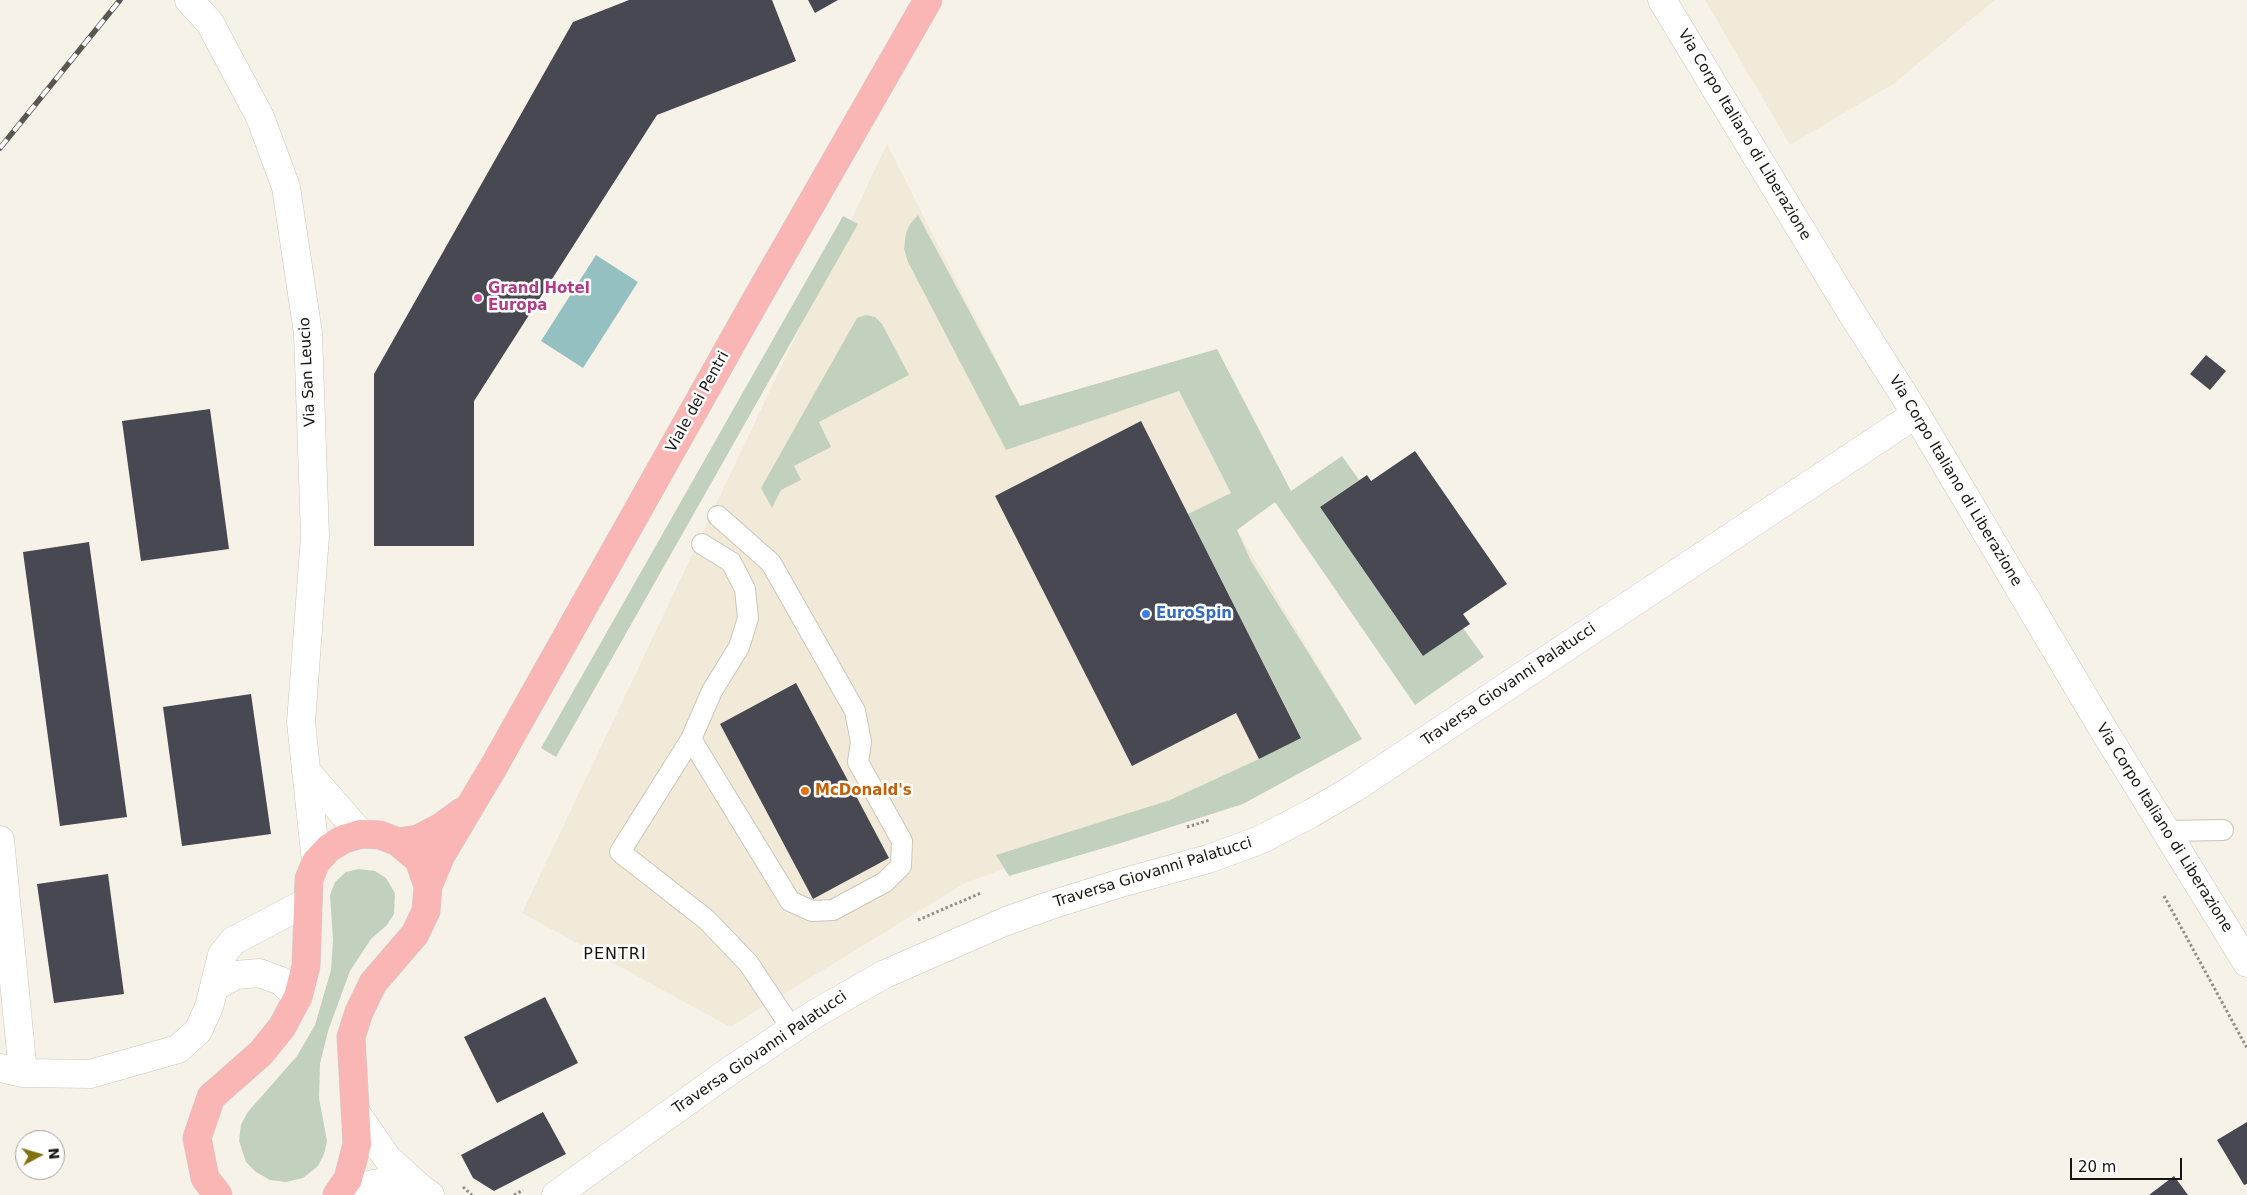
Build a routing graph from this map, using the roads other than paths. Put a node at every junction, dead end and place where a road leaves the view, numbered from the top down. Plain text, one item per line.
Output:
1 (189, 0) edge
2 (928, 0) edge
3 (1662, 0) edge
4 (1916, 414) junction
5 (718, 516) dead end
6 (702, 544) dead end
7 (691, 739) junction
8 (306, 771) junction
9 (470, 806) junction
10 (2223, 830) dead end
11 (2166, 831) junction
12 (361, 834) junction
13 (0, 840) edge
14 (398, 842) junction
15 (316, 862) junction
16 (428, 886) junction
17 (307, 902) junction
18 (2247, 963) edge
19 (216, 986) junction
20 (298, 998) junction
21 (792, 1029) junction
22 (12, 1070) edge
23 (356, 1113) junction
24 (207, 1189) edge
25 (424, 1191) edge
26 (337, 1195) edge
27 (343, 1195) edge
28 (556, 1195) edge

1 - 8 street, Via San Leucio
2 - 9 main road, Viale dei Pentri
3 - 4 street, Via Corpo Italiano di Liberazione
4 - 11 street, Via Corpo Italiano di Liberazione
4 - 21 street, Traversa Giovanni Palatucci
5 - 7 lane
6 - 7 lane
7 - 21 lane
8 - 12 street
8 - 15 street, Via San Leucio
9 - 14 main road, Viale dei Pentri
9 - 16 main road, Viale dei Pentri
10 - 11 lane
11 - 18 street, Via Corpo Italiano di Liberazione
12 - 14 main road
12 - 15 main road
13 - 22 street
14 - 16 main road
15 - 17 main road
16 - 23 main road
17 - 19 street
17 - 20 main road
19 - 20 street
19 - 22 street
20 - 24 main road
21 - 28 street, Traversa Giovanni Palatucci
23 - 25 street
23 - 26 main road
25 - 27 street

